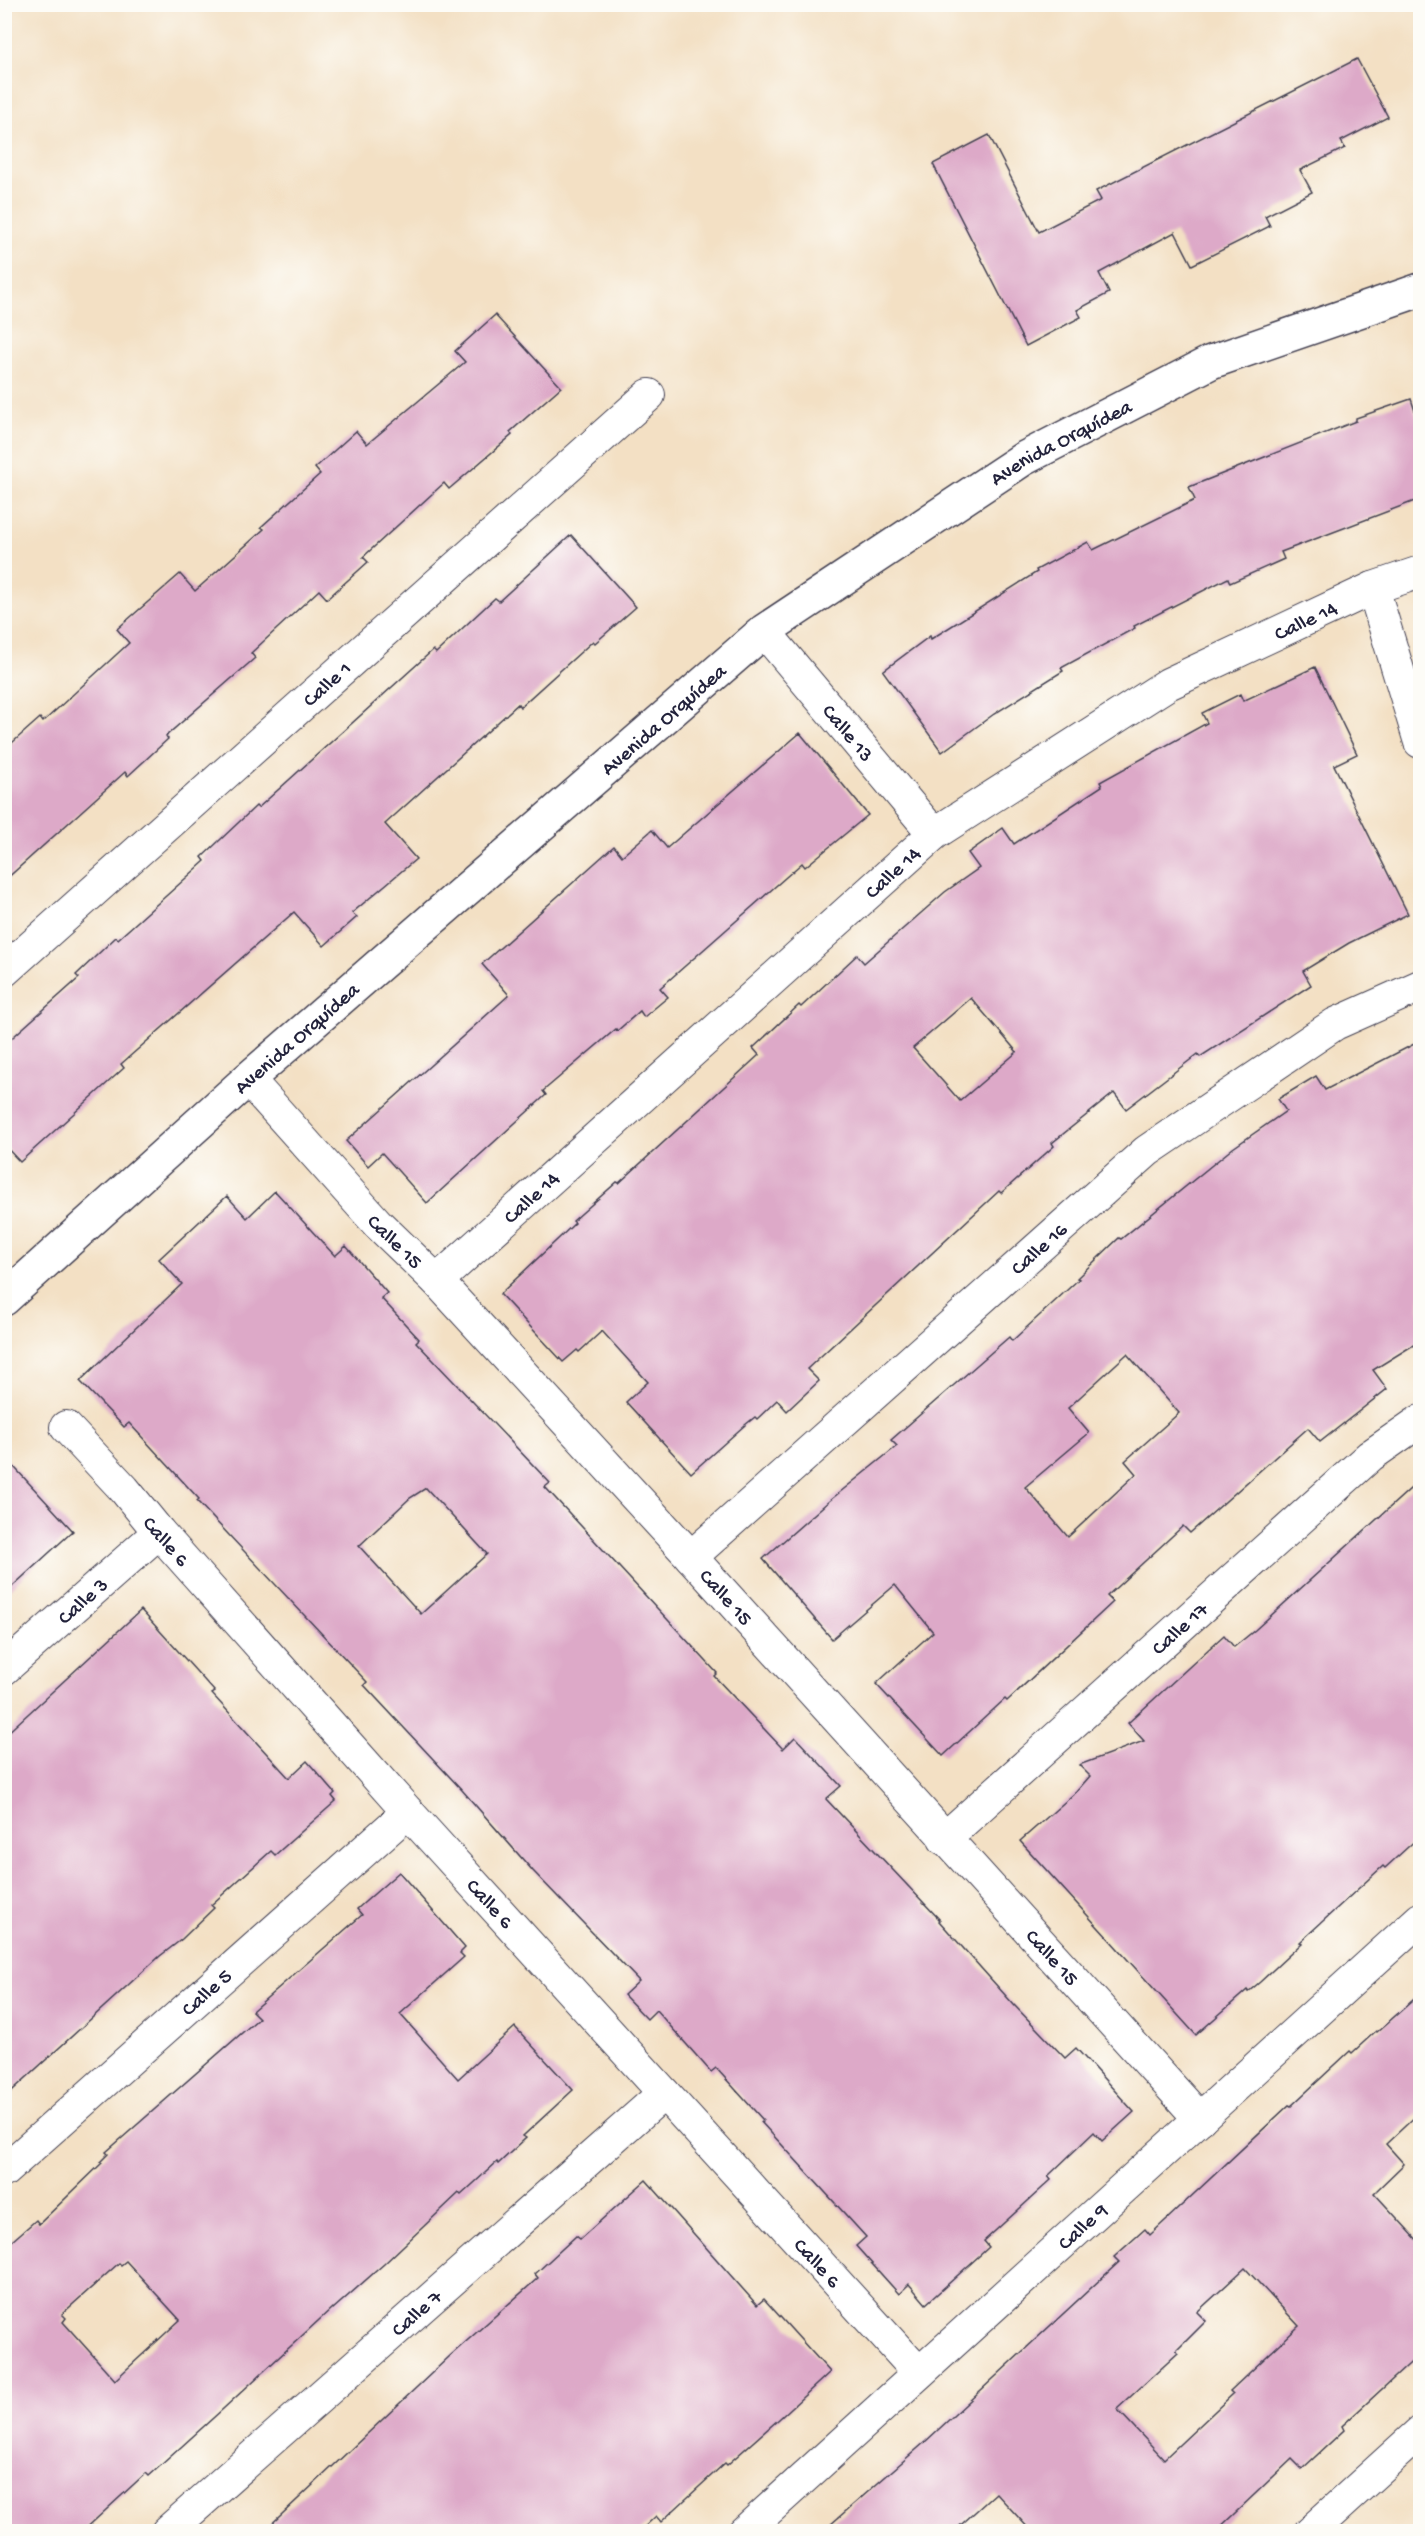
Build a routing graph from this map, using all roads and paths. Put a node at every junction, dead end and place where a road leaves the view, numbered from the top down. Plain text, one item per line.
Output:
1 (1420, 290) edge
2 (649, 394) dead end
3 (1420, 572) edge
4 (1373, 588) junction
5 (764, 631) junction
6 (1420, 742) edge
7 (934, 834) junction
8 (4, 971) edge
9 (1420, 986) edge
10 (248, 1079) junction
11 (437, 1281) junction
12 (4, 1299) edge
13 (1420, 1421) edge
14 (66, 1427) dead end
15 (159, 1532) junction
16 (691, 1557) junction
17 (4, 1670) edge
18 (408, 1812) junction
19 (944, 1839) junction
20 (1420, 1919) edge
21 (664, 2093) junction
22 (1200, 2119) junction
23 (4, 2171) edge
24 (919, 2373) junction
25 (1420, 2432) edge
26 (167, 2532) edge
27 (744, 2532) edge
28 (1310, 2532) edge

1 - 5 street, Avenida Orquídea
2 - 8 street, Calle 1
3 - 4 street, Calle 14
4 - 6 street
4 - 7 street, Calle 14
5 - 7 street, Calle 13
5 - 10 street, Avenida Orquídea
7 - 11 street, Calle 14
9 - 16 street, Calle 16
10 - 11 street, Calle 15
10 - 12 street, Avenida Orquídea
11 - 16 street, Calle 15
13 - 19 street, Calle 17
14 - 15 street, Calle 6
15 - 17 street, Calle 3
15 - 18 street, Calle 6
16 - 19 street, Calle 15
18 - 21 street, Calle 6
18 - 23 street, Calle 5
19 - 22 street, Calle 15
20 - 22 street, Calle 9
21 - 24 street, Calle 6
21 - 26 street, Calle 7
22 - 24 street, Calle 9
24 - 27 street, Calle 9
25 - 28 street

